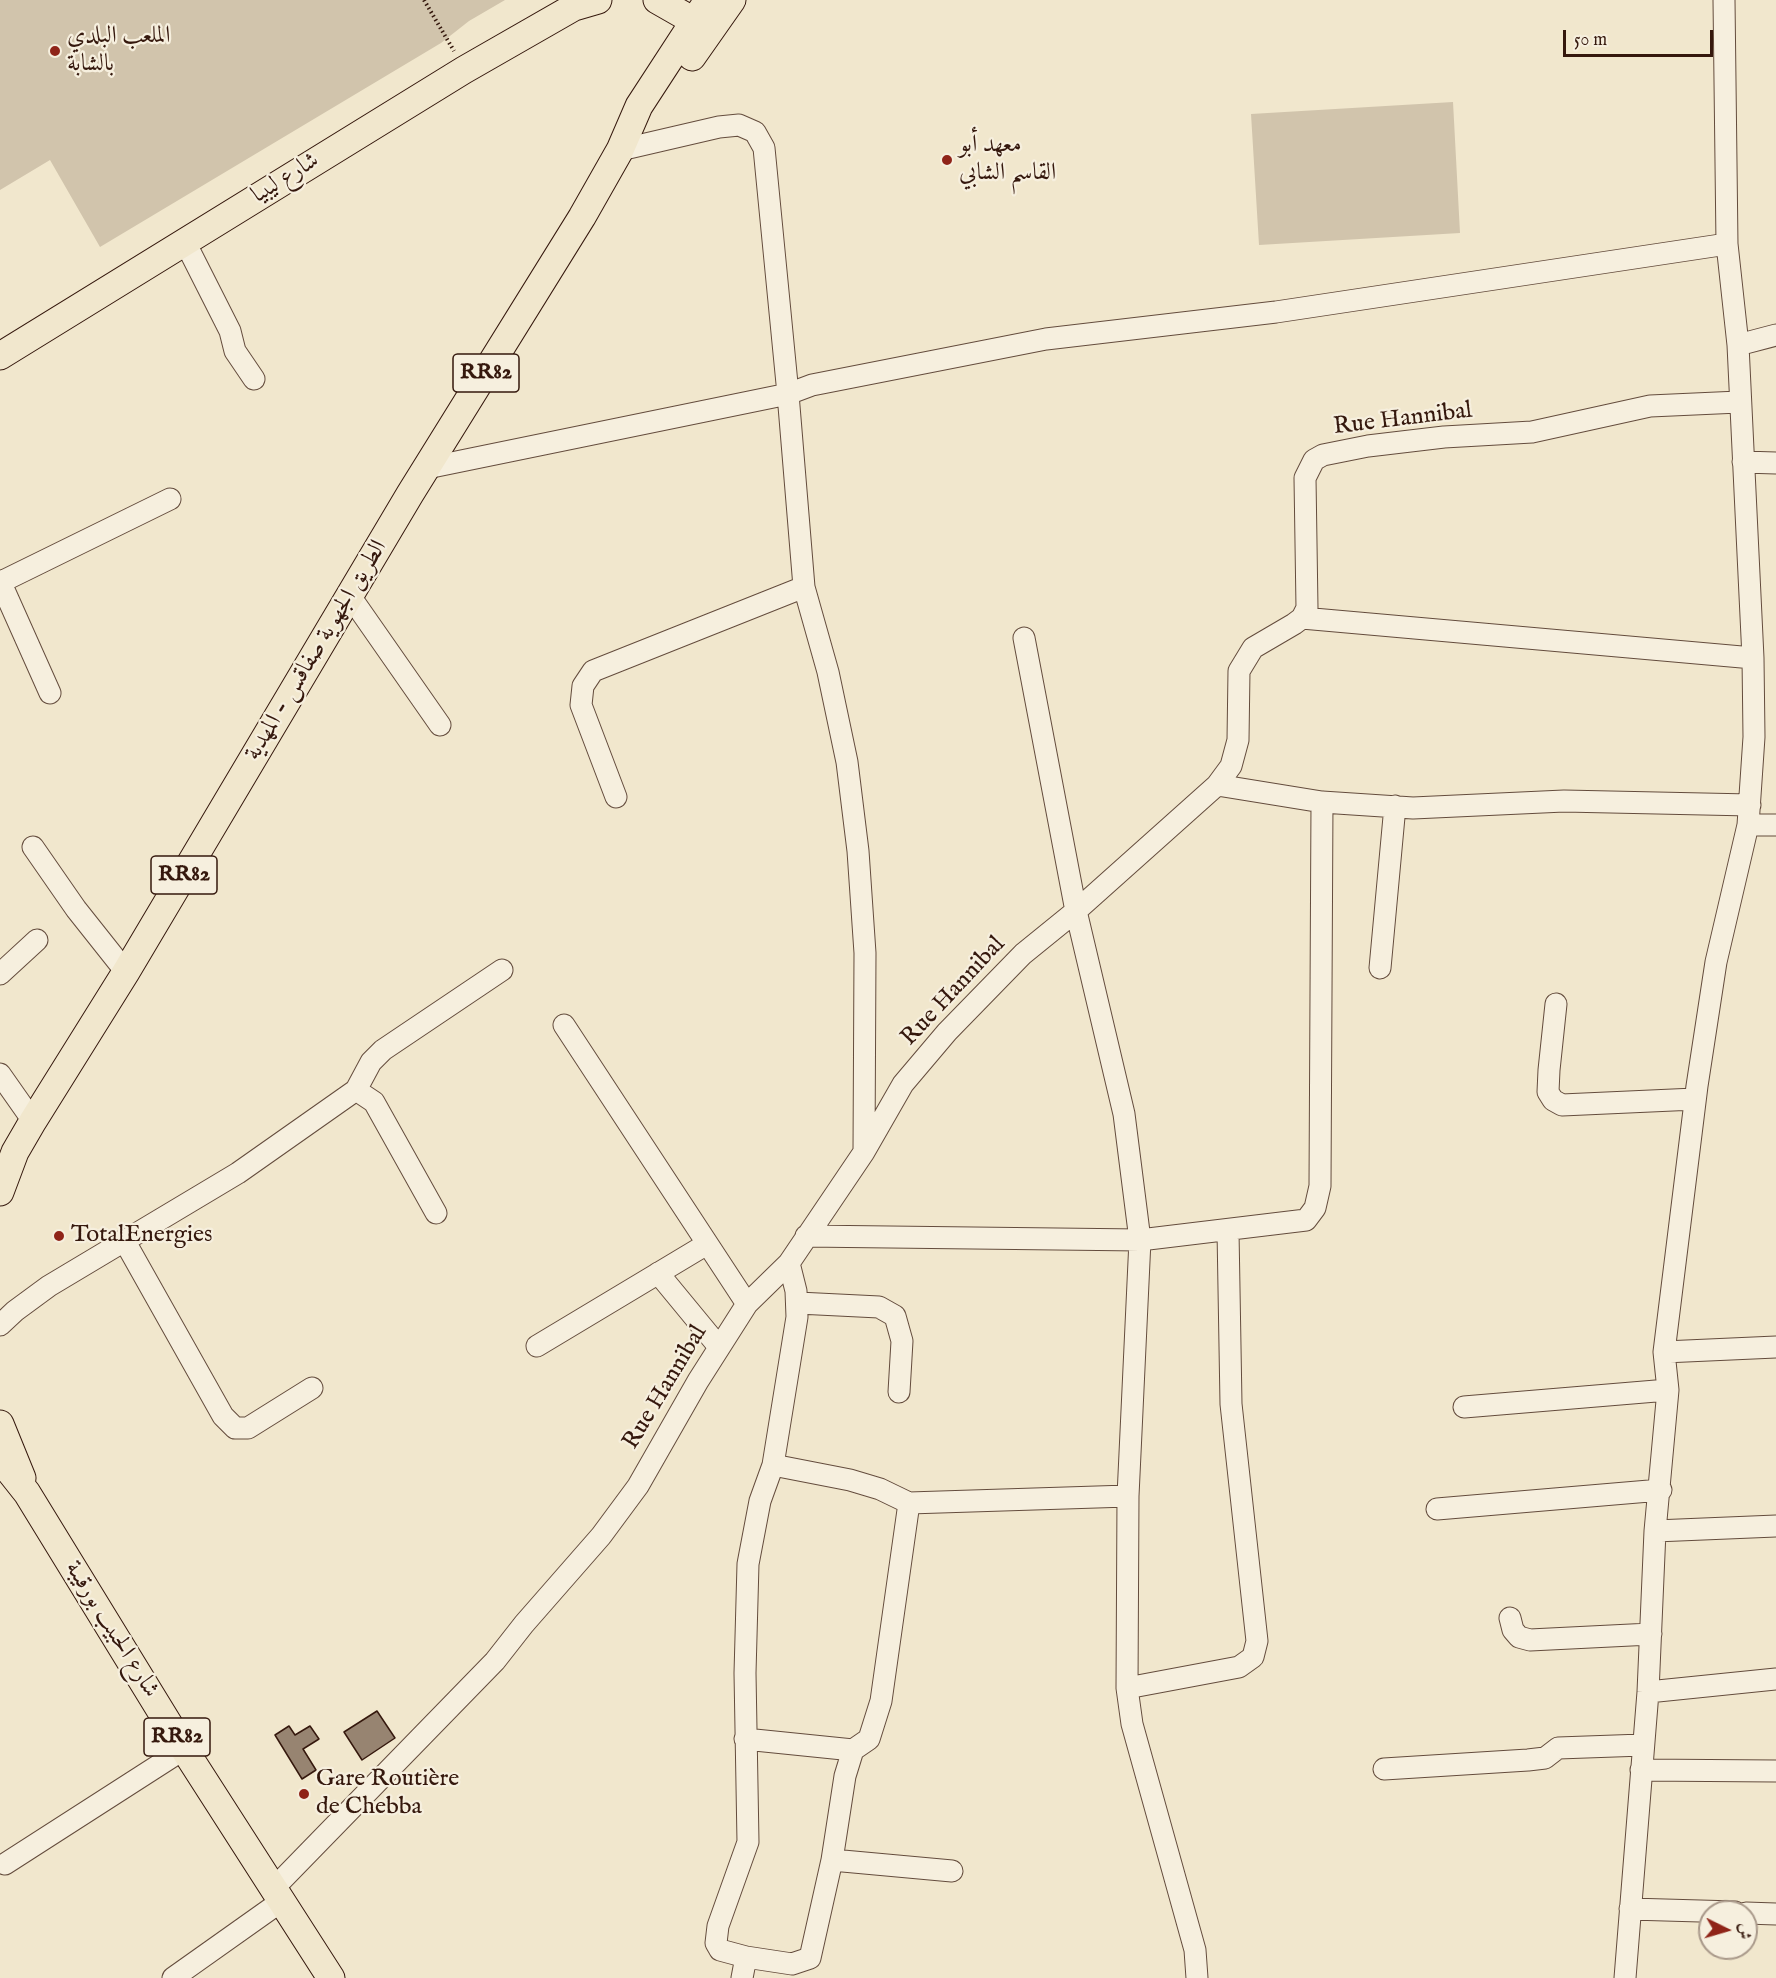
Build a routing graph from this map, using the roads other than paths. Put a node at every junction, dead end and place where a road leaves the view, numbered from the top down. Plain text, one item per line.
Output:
1 (657, 0) edge
2 (732, 0) edge
3 (1724, 0) edge
4 (584, 2) edge
5 (705, 16) edge
6 (620, 150) junction
7 (185, 242) junction
8 (1727, 244) junction
9 (1776, 335) edge
10 (1738, 345) junction
11 (0, 356) edge
12 (254, 379) dead end
13 (788, 394) junction
14 (1739, 402) junction
15 (1743, 462) junction
16 (1776, 463) edge
17 (427, 468) junction
18 (170, 499) dead end
19 (0, 581) edge
20 (804, 587) junction
21 (350, 596) junction
22 (1302, 618) junction
23 (1024, 638) dead end
24 (1753, 658) junction
25 (50, 693) dead end
26 (440, 725) dead end
27 (1217, 785) junction
28 (616, 797) dead end
29 (1322, 802) junction
30 (1395, 806) junction
31 (1749, 815) junction
32 (1776, 825) edge
33 (33, 847) dead end
34 (1076, 911) junction
35 (37, 940) dead end
36 (1380, 968) dead end
37 (502, 970) dead end
38 (126, 972) junction
39 (0, 974) edge
40 (1556, 1004) dead end
41 (564, 1025) dead end
42 (0, 1074) edge
43 (356, 1090) junction
44 (1695, 1099) junction
45 (33, 1121) junction
46 (864, 1152) junction
47 (8, 1159) edge
48 (0, 1192) edge
49 (436, 1213) dead end
50 (1228, 1231) junction
51 (806, 1236) junction
52 (124, 1240) junction
53 (1140, 1240) junction
54 (707, 1244) junction
55 (789, 1263) junction
56 (658, 1273) junction
57 (798, 1303) junction
58 (747, 1304) junction
59 (0, 1325) edge
60 (537, 1346) dead end
61 (719, 1347) junction
62 (1776, 1347) edge
63 (1664, 1352) junction
64 (312, 1388) dead end
65 (1668, 1390) junction
66 (899, 1392) dead end
67 (1464, 1407) dead end
68 (0, 1424) edge
69 (0, 1459) edge
70 (773, 1465) junction
71 (1661, 1490) junction
72 (27, 1493) junction
73 (1128, 1496) junction
74 (909, 1503) junction
75 (1437, 1509) dead end
76 (1776, 1526) edge
77 (1655, 1531) junction
78 (1510, 1618) dead end
79 (1651, 1634) junction
80 (1776, 1679) edge
81 (1127, 1688) junction
82 (1648, 1692) junction
83 (745, 1739) junction
84 (1643, 1745) junction
85 (184, 1749) junction
86 (853, 1750) junction
87 (1384, 1769) dead end
88 (1641, 1770) junction
89 (1776, 1771) edge
90 (832, 1860) junction
91 (5, 1864) dead end
92 (952, 1871) dead end
93 (278, 1894) junction
94 (1630, 1909) junction
95 (1698, 1911) edge
96 (1758, 1913) edge
97 (1776, 1914) edge
98 (746, 1957) junction
99 (172, 1978) edge
100 (331, 1978) edge
101 (742, 1978) edge
102 (1197, 1978) edge
103 (1625, 1978) edge

1 - 5 main road
2 - 5 main road, الطريق الجهوية صفاقس - المهدية / RR82
3 - 8 street
4 - 7 main road, شارع ليبيا
5 - 6 main road, الطريق الجهوية صفاقس - المهدية / RR82
6 - 13 street
6 - 17 main road, الطريق الجهوية صفاقس - المهدية / RR82
7 - 11 main road, شارع ليبيا
7 - 12 street
8 - 10 street
8 - 13 street
9 - 10 street
10 - 14 street
13 - 17 street
13 - 20 street
14 - 15 street
14 - 22 street, Rue Hannibal
15 - 16 street
15 - 24 street
17 - 21 main road, الطريق الجهوية صفاقس - المهدية / RR82
18 - 19 street
19 - 25 street
20 - 28 street
20 - 46 street
21 - 26 street
21 - 38 main road, الطريق الجهوية صفاقس - المهدية / RR82
22 - 24 street
22 - 27 street, Rue Hannibal
23 - 34 street
24 - 31 street
27 - 29 street
27 - 34 street, Rue Hannibal
29 - 30 street
29 - 50 street
30 - 31 street
30 - 36 street
31 - 32 street
31 - 44 street
33 - 38 street
34 - 46 street, Rue Hannibal
34 - 53 street
35 - 39 street
37 - 43 street
38 - 45 main road, الطريق الجهوية صفاقس - المهدية / RR82
40 - 44 street
41 - 54 street
42 - 45 street
43 - 49 street
43 - 52 street
44 - 63 street
45 - 47 main road, الطريق الجهوية صفاقس - المهدية / RR82
46 - 51 street, Rue Hannibal
47 - 48 main road, الطريق الجهوية صفاقس - المهدية / RR82
50 - 53 street
50 - 81 street
51 - 53 street
51 - 55 street, Rue Hannibal
52 - 59 street
52 - 64 street
53 - 73 street
54 - 56 street
54 - 58 street
55 - 57 street
55 - 58 street, Rue Hannibal
56 - 60 street
56 - 61 street
57 - 66 street
57 - 70 street
58 - 61 street, Rue Hannibal
61 - 93 street, Rue Hannibal
62 - 63 street
63 - 65 street
65 - 67 street
65 - 71 street
68 - 72 main road, شارع الحبيب بورقيبة / RR82
69 - 72 main road, شارع الحبيب بورقيبة / RR82
70 - 74 street
70 - 83 street
71 - 75 street
71 - 77 street
72 - 85 main road, شارع الحبيب بورقيبة / RR82
73 - 74 street
73 - 81 street
74 - 86 street
76 - 77 street
77 - 79 street
78 - 79 street
79 - 82 street
80 - 82 street
81 - 102 street
82 - 84 street
83 - 86 street
83 - 98 street
84 - 87 street
84 - 88 street
85 - 91 street
85 - 93 main road, شارع الحبيب بورقيبة / RR82
86 - 90 street
88 - 89 street
88 - 94 street
90 - 92 street
90 - 98 street
93 - 99 street, Rue Hannibal
93 - 100 main road, شارع الحبيب بورقيبة / RR82
94 - 95 street
94 - 103 street
96 - 97 street
98 - 101 street

